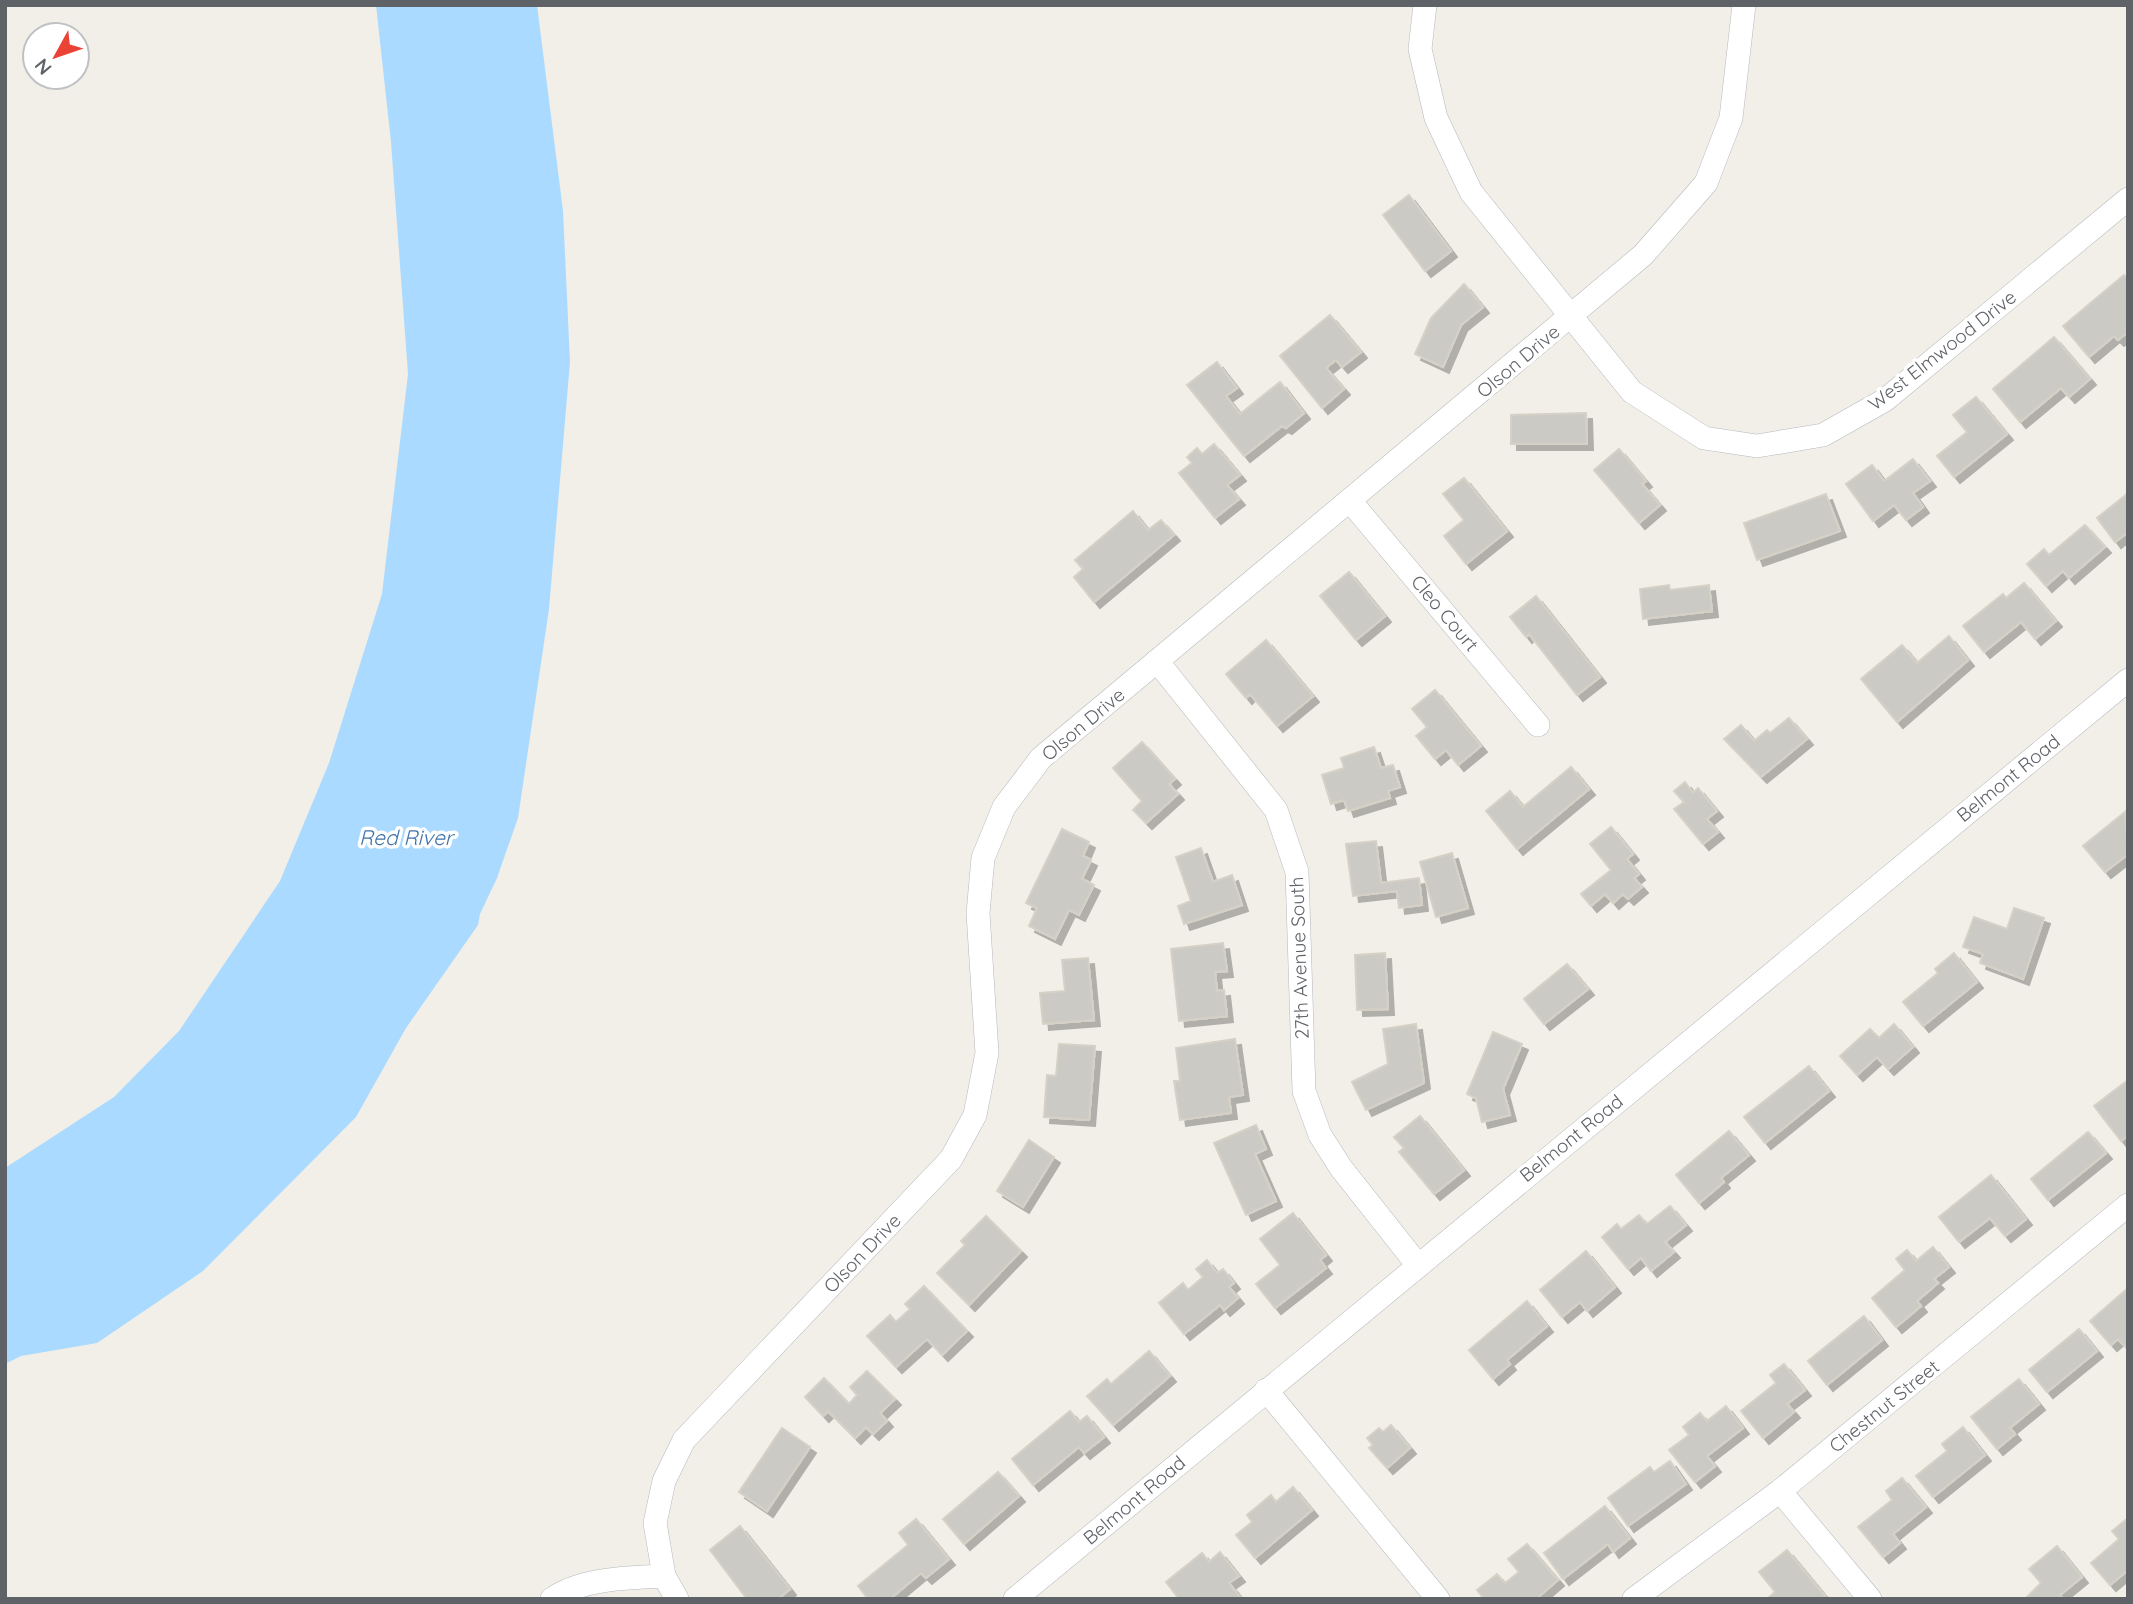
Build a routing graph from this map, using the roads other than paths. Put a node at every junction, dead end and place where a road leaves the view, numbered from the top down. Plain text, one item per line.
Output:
1 (1425, 5) edge
2 (1744, 5) edge
3 (2128, 199) edge
4 (1570, 317) junction
5 (1351, 502) junction
6 (1157, 661) junction
7 (2128, 680) edge
8 (1538, 725) dead end
9 (2128, 1205) edge
10 (1417, 1264) junction
11 (1266, 1390) junction
12 (1780, 1491) junction
13 (664, 1576) junction
14 (552, 1599) edge
15 (677, 1599) edge
16 (1015, 1599) edge
17 (1438, 1599) edge
18 (1634, 1599) edge
19 (1870, 1599) edge

1 - 4 street, West Elmwood Drive
2 - 4 street, Olson Drive
3 - 4 street, West Elmwood Drive
4 - 5 street, Olson Drive
5 - 6 street, Olson Drive
5 - 8 street, Cleo Court
6 - 10 street, 27th Avenue South
6 - 13 street, Olson Drive
7 - 10 street, Belmont Road
9 - 12 street, Chestnut Street
10 - 11 street, Belmont Road
11 - 16 street, Belmont Road
11 - 17 street
12 - 18 street, Chestnut Street
12 - 19 street
13 - 14 street
13 - 15 street, Olson Drive

